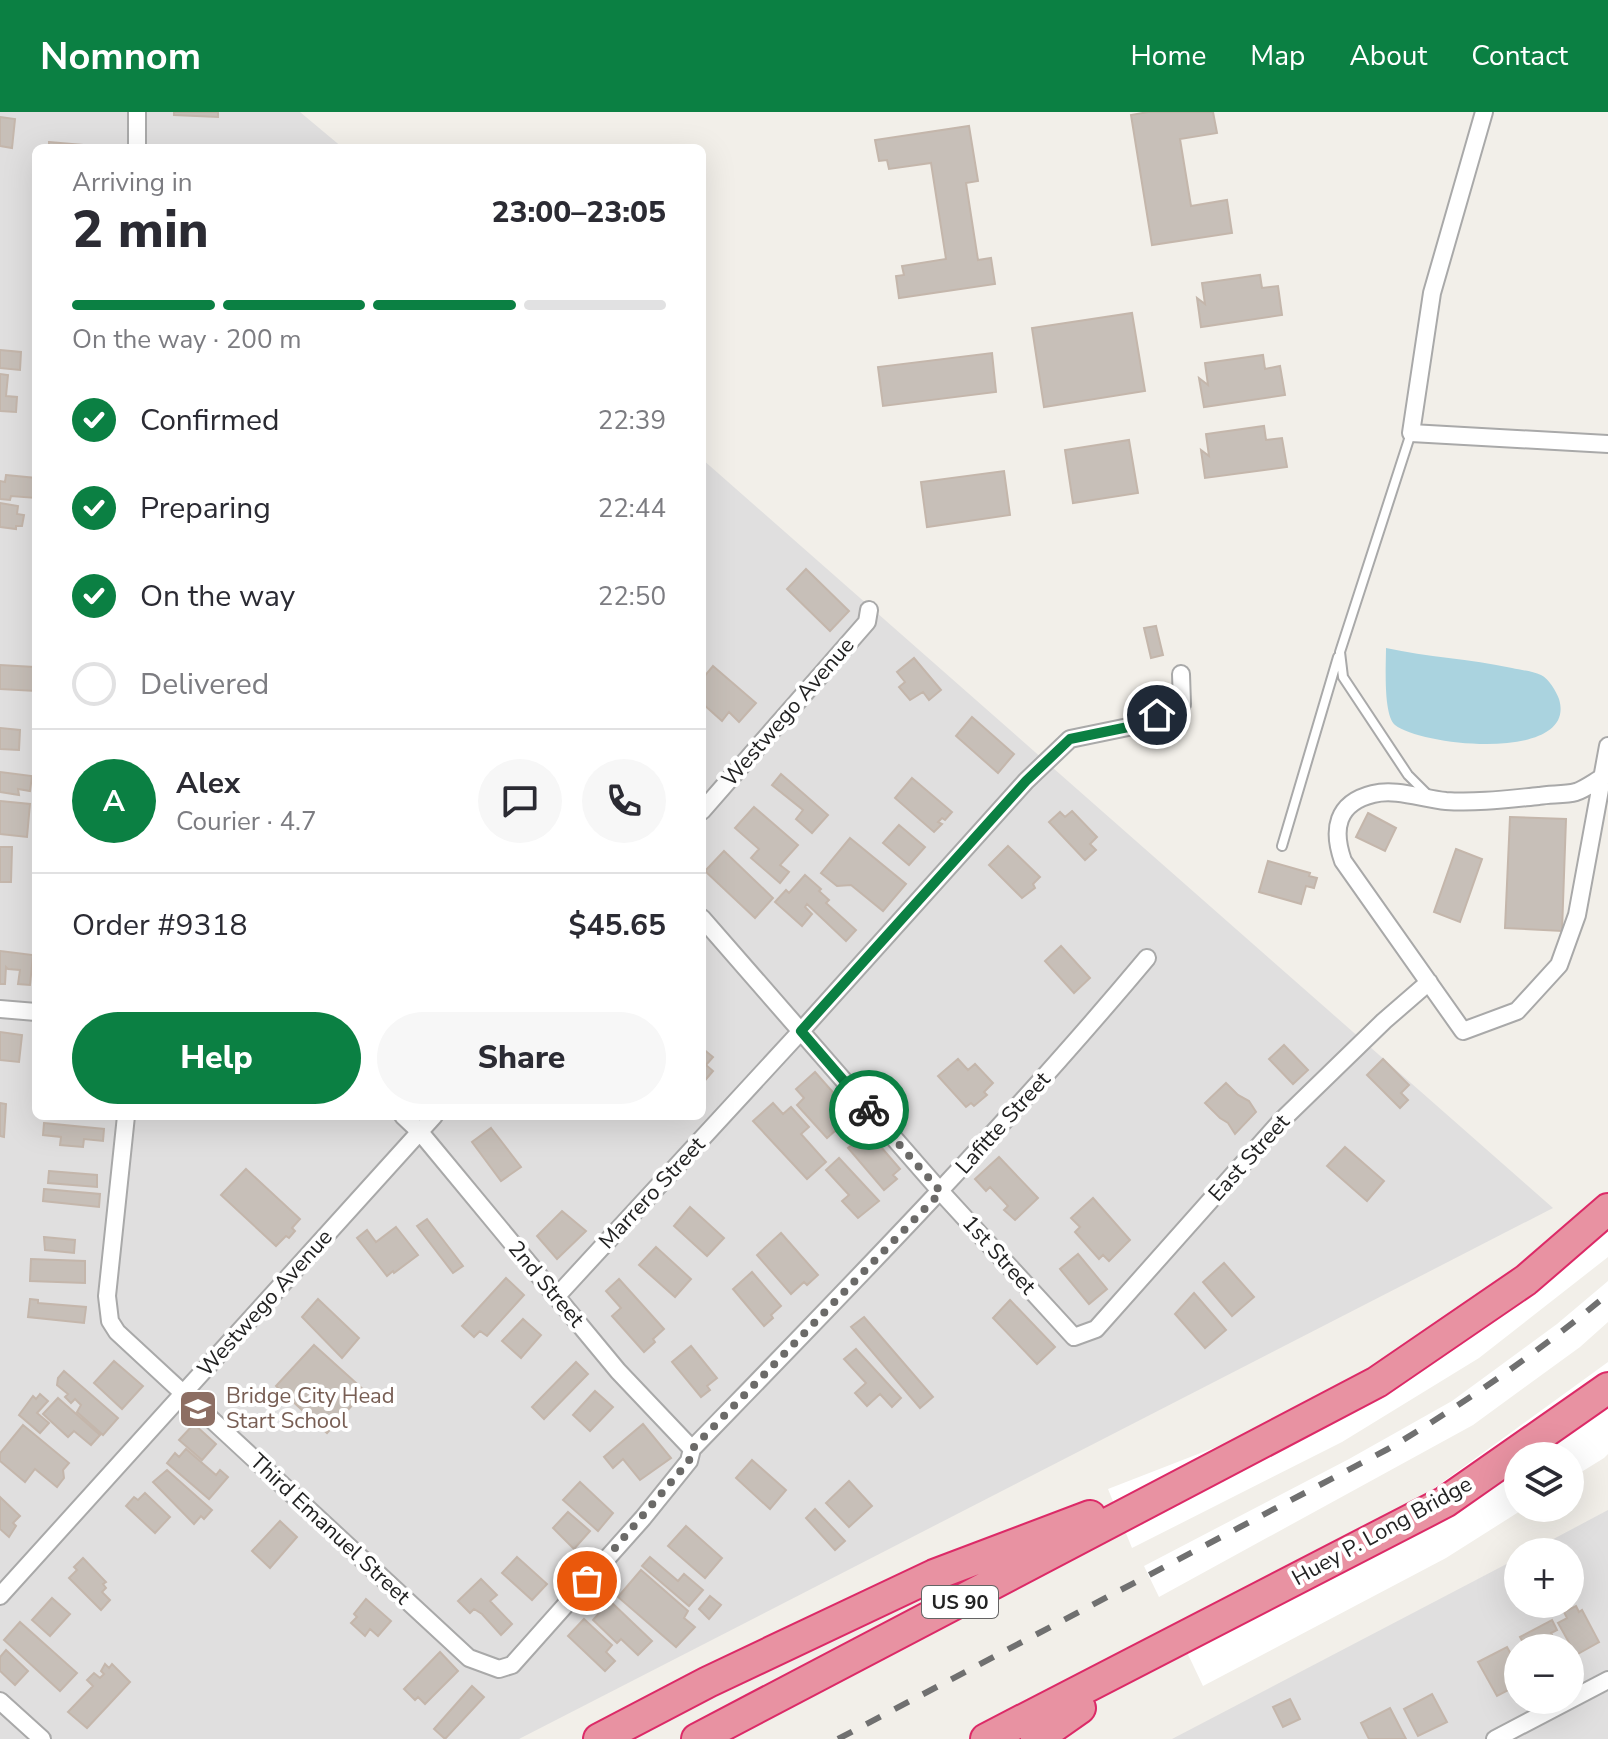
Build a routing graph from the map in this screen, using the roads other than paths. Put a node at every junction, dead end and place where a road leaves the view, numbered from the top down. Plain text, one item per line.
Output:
1 (137, 112) edge
2 (1484, 112) edge
3 (137, 144) edge
4 (1411, 433) junction
5 (1608, 444) edge
6 (869, 610) dead end
7 (1340, 652) junction
8 (1181, 674) dead end
9 (1608, 746) edge
10 (1603, 777) junction
11 (1432, 799) junction
12 (706, 806) edge
13 (1282, 846) dead end
14 (706, 923) edge
15 (1147, 958) dead end
16 (1429, 982) junction
17 (0, 1009) edge
18 (32, 1012) edge
19 (801, 1031) junction
20 (126, 1120) edge
21 (407, 1120) edge
22 (430, 1120) edge
23 (420, 1132) junction
24 (941, 1192) junction
25 (1608, 1209) edge
26 (556, 1297) junction
27 (1074, 1337) joint
28 (1608, 1388) edge
29 (183, 1393) junction
30 (692, 1449) junction
31 (1223, 1465) junction
32 (0, 1596) edge
33 (1188, 1635) junction
34 (499, 1669) joint
35 (1608, 1680) edge
36 (0, 1701) edge
37 (42, 1739) edge
38 (599, 1739) edge
39 (697, 1739) edge
40 (986, 1739) edge
41 (1036, 1739) edge
42 (1495, 1739) edge

1 - 3 street
2 - 4 street
4 - 5 street
4 - 7 lane
6 - 12 street, Westwego Avenue
7 - 11 lane
7 - 13 lane
8 - 19 street, Marrero Street
9 - 10 street
10 - 11 street
10 - 16 street
11 - 16 street
14 - 19 street, 1st Street
15 - 24 street, Lafitte Street
16 - 27 street, East Street
17 - 18 street
19 - 24 street, 1st Street
19 - 26 street, Marrero Street
20 - 29 street, Third Emanuel Street
21 - 23 street, 2nd Street
22 - 23 street, Westwego Avenue
23 - 26 street, 2nd Street
23 - 29 street, Westwego Avenue
24 - 27 street, 1st Street
24 - 30 street, Lafitte Street
25 - 31 highway, US 90
26 - 30 street, 2nd Street
28 - 33 highway, Huey P. Long Bridge
29 - 32 street, Westwego Avenue
29 - 34 street, Third Emanuel Street
30 - 34 street, Lafitte Street
31 - 38 highway
31 - 39 highway, US 90
33 - 40 highway
33 - 41 highway
35 - 42 street
36 - 37 street

